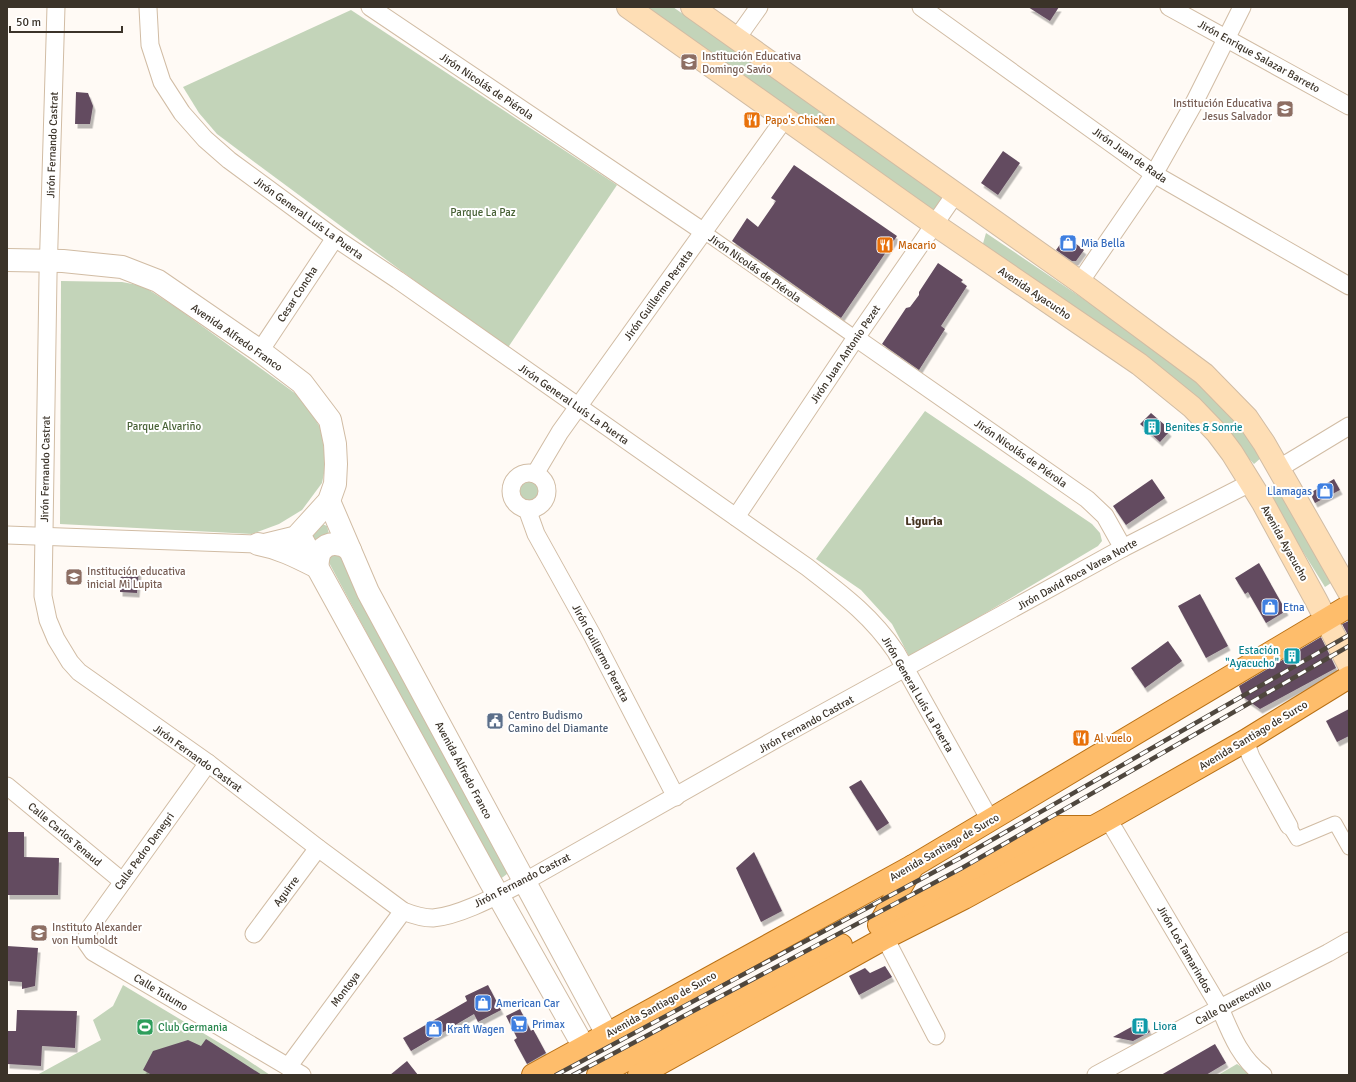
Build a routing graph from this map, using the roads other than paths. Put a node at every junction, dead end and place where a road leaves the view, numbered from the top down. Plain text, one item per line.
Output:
1 (56, 7) edge
2 (146, 7) edge
3 (370, 7) edge
4 (628, 7) edge
5 (692, 7) edge
6 (759, 7) edge
7 (921, 7) edge
8 (1169, 7) edge
9 (1242, 7) edge
10 (737, 38) junction
11 (1226, 38) junction
12 (1349, 106) edge
13 (785, 118) junction
14 (1154, 174) junction
15 (956, 193) junction
16 (934, 224) junction
17 (704, 232) junction
18 (335, 238) junction
19 (7, 260) edge
20 (49, 261) junction
21 (1080, 282) junction
22 (1349, 286) edge
23 (856, 338) junction
24 (260, 351) junction
25 (578, 407) junction
26 (1349, 426) edge
27 (1278, 469) junction
28 (535, 474) junction
29 (1250, 483) junction
30 (329, 501) junction
31 (527, 509) junction
32 (736, 517) junction
33 (299, 534) junction
34 (7, 535) edge
35 (44, 536) junction
36 (258, 544) junction
37 (1123, 548) junction
38 (350, 550) junction
39 (318, 567) junction
40 (1349, 592) edge
41 (1349, 606) edge
42 (1326, 620) junction
43 (1349, 665) edge
44 (906, 669) junction
45 (1349, 677) edge
46 (1245, 741) junction
47 (208, 763) junction
48 (7, 786) edge
49 (676, 797) junction
50 (990, 820) junction
51 (1101, 823) junction
52 (1289, 826) joint
53 (318, 848) junction
54 (1349, 848) edge
55 (913, 866) junction
56 (122, 882) junction
57 (524, 882) junction
58 (498, 895) junction
59 (403, 912) junction
60 (882, 931) junction
61 (254, 934) dead end
62 (1349, 941) edge
63 (86, 942) joint
64 (579, 983) junction
65 (555, 996) junction
66 (1220, 1008) junction
67 (607, 1034) junction
68 (936, 1036) dead end
69 (584, 1047) junction
70 (295, 1071) edge
71 (533, 1075) edge
72 (598, 1075) edge
73 (639, 1075) edge
74 (1096, 1075) edge
75 (1263, 1075) edge

1 - 20 street, Jirón Fernando Castrat
2 - 18 street, Jirón General Luís La Puerta
3 - 17 street, Jirón Nicolás de Piérola
4 - 13 main road, Avenida Ayacucho
5 - 10 main road
6 - 10 street
7 - 14 street, Jirón Juan de Rada
8 - 11 street, Jirón Enrique Salazar Barreto
9 - 11 street
10 - 15 main road
11 - 12 street, Jirón Enrique Salazar Barreto
11 - 14 street
13 - 16 main road, Avenida Ayacucho
13 - 17 street, Jirón Guillermo Peratta
14 - 21 street
14 - 22 street, Jirón Juan de Rada
15 - 16 street, Jirón Juan Antonio Pezet
15 - 21 main road
16 - 23 street, Jirón Juan Antonio Pezet
16 - 29 main road, Avenida Ayacucho
17 - 23 street, Jirón Nicolás de Piérola
17 - 25 street, Jirón Guillermo Peratta
18 - 24 street, Cesar Concha
18 - 25 street, Jirón General Luís La Puerta
19 - 20 street, Avenida Alfredo Franco
20 - 24 street, Avenida Alfredo Franco
20 - 35 street, Jirón Fernando Castrat
21 - 27 main road
23 - 32 street, Jirón Juan Antonio Pezet
23 - 37 street, Jirón Nicolás de Piérola
24 - 30 street, Avenida Alfredo Franco
25 - 28 street, Jirón Guillermo Peratta
25 - 32 street, Jirón General Luís La Puerta
26 - 27 street
27 - 40 main road
28 - 31 street
28 - 31 street
29 - 37 street, Jirón David Roca Varea Norte
29 - 42 main road, Avenida Ayacucho
30 - 33 street, Avenida Alfredo Franco
30 - 38 street, Avenida Alfredo Franco
31 - 49 street, Jirón Guillermo Peratta
32 - 44 street, Jirón General Luís La Puerta
33 - 36 street
33 - 39 street
34 - 35 street
35 - 36 street
35 - 47 street, Jirón Fernando Castrat
36 - 39 street
37 - 44 street, Jirón David Roca Varea Norte
38 - 39 street
38 - 57 street, Avenida Alfredo Franco
39 - 58 street
41 - 42 main road, Avenida Santiago de Surco
42 - 43 main road, Avenida Ayacucho
42 - 50 main road, Avenida Santiago de Surco
44 - 49 street, Jirón Fernando Castrat
44 - 50 street, Jirón General Luís La Puerta
45 - 46 main road, Avenida Santiago de Surco
46 - 51 main road, Avenida Santiago de Surco
46 - 52 street
47 - 53 street, Jirón Fernando Castrat
47 - 56 street, Calle Pedro Denegri
48 - 56 street, Calle Carlos Tenaud
49 - 57 street, Jirón Fernando Castrat
50 - 55 main road, Avenida Santiago de Surco
51 - 60 main road, Avenida Santiago de Surco
51 - 66 street, Jirón Los Tamarindos
52 - 54 street
53 - 59 street, Jirón Fernando Castrat
53 - 61 street, Aguirre
55 - 60 main road
55 - 67 main road, Avenida Santiago de Surco
56 - 63 street, Calle Pedro Denegri
57 - 58 street, Jirón Fernando Castrat
57 - 64 street, Avenida Alfredo Franco
58 - 59 street, Jirón Fernando Castrat
58 - 65 street
59 - 70 street, Montoya
60 - 68 street
60 - 72 main road, Avenida Santiago de Surco
60 - 73 main road, Avenida Santiago de Surco
62 - 66 street, Calle Querecotillo
63 - 70 street, Calle Tutumo
64 - 65 street
64 - 67 street, Avenida Alfredo Franco
65 - 69 street
66 - 74 street, Calle Querecotillo
66 - 75 street, Jirón Los Tamarindos
67 - 69 main road, Avenida Santiago de Surco
69 - 71 main road, Avenida Santiago de Surco

